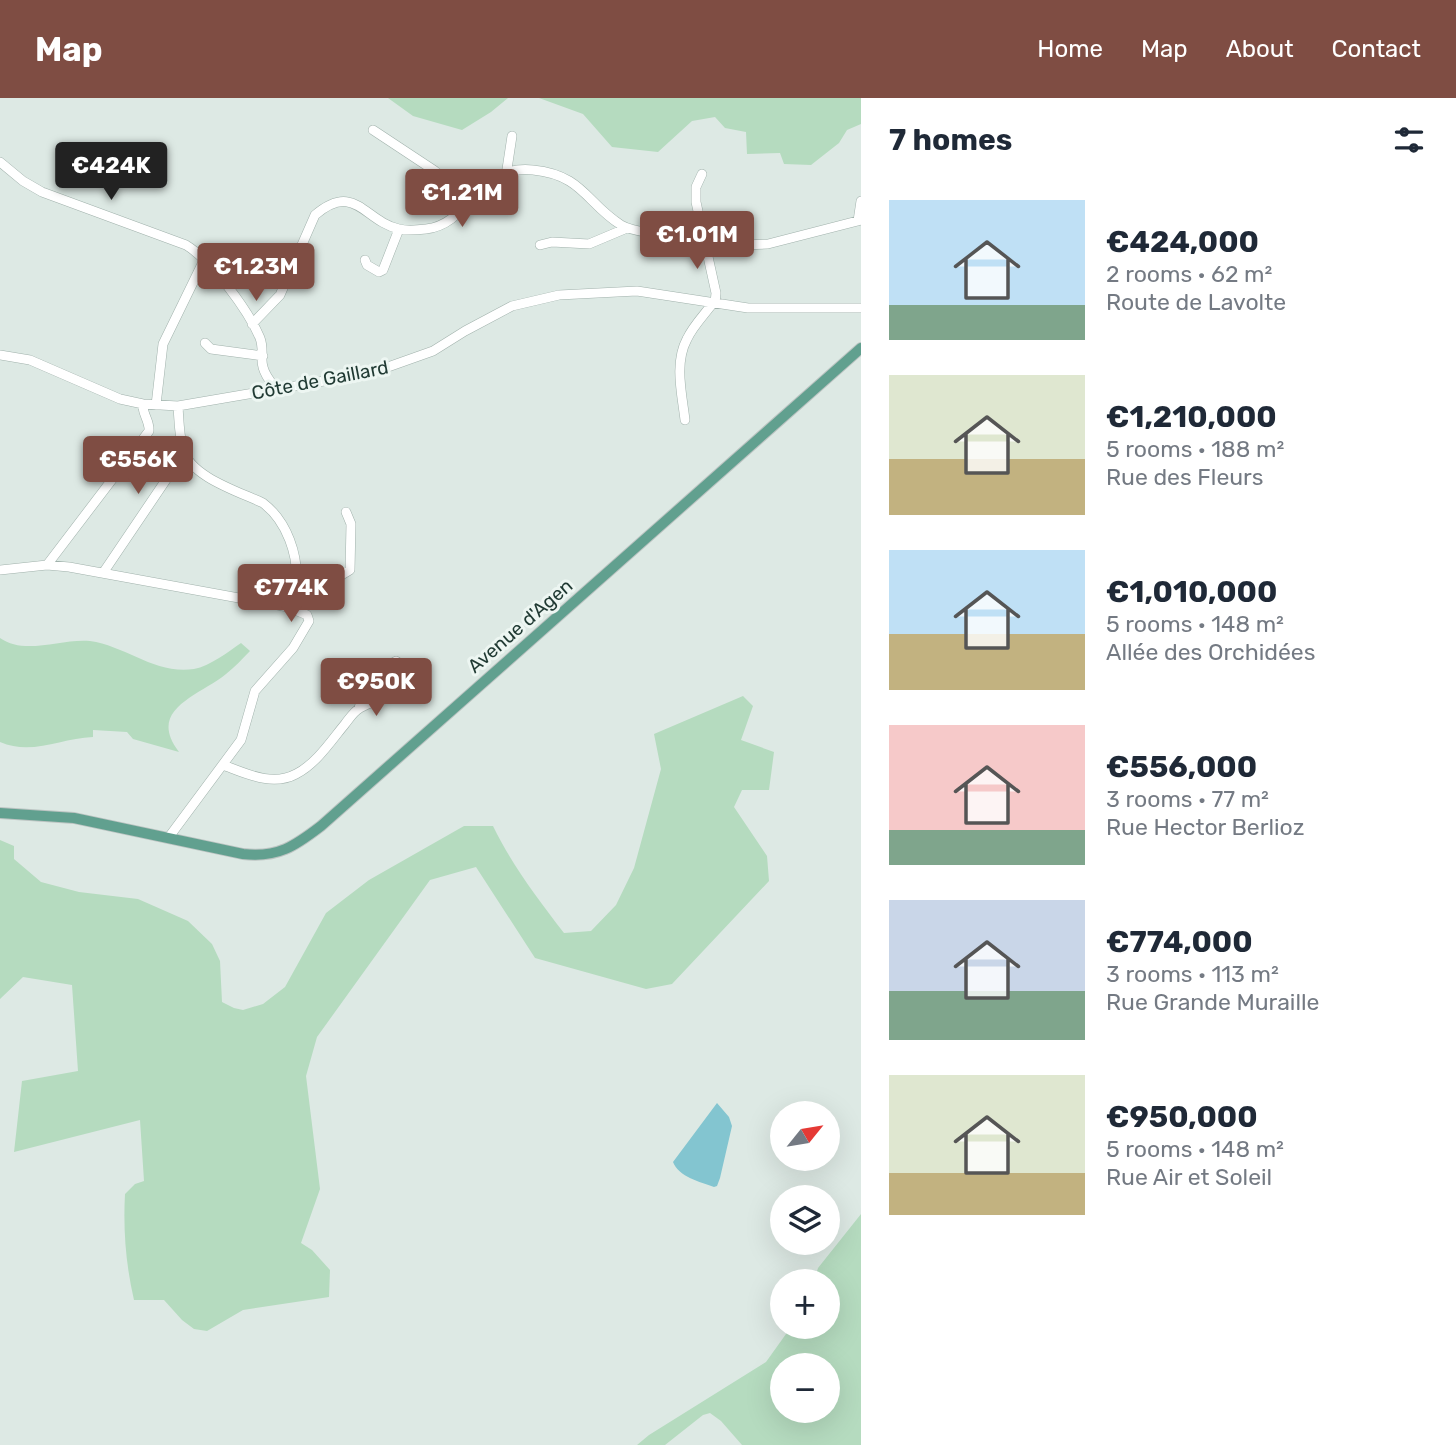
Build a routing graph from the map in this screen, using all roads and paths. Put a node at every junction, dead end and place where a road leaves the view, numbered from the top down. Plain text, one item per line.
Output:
1 (373, 130) dead end
2 (512, 136) dead end
3 (0, 162) edge
4 (508, 173) junction
5 (702, 174) dead end
6 (470, 200) junction
7 (861, 201) edge
8 (859, 220) edge
9 (627, 228) junction
10 (399, 229) junction
11 (706, 242) junction
12 (540, 245) dead end
13 (205, 258) junction
14 (365, 260) dead end
15 (714, 303) junction
16 (859, 309) edge
17 (252, 324) junction
18 (205, 343) dead end
19 (858, 349) edge
20 (0, 355) edge
21 (262, 359) junction
22 (276, 389) junction
23 (252, 393) junction
24 (143, 404) junction
25 (156, 405) junction
26 (178, 405) junction
27 (685, 420) dead end
28 (183, 451) junction
29 (176, 465) junction
30 (207, 477) junction
31 (346, 512) dead end
32 (115, 555) junction
33 (47, 565) junction
34 (0, 570) edge
35 (103, 573) junction
36 (121, 576) junction
37 (296, 577) junction
38 (288, 607) junction
39 (378, 676) junction
40 (392, 694) junction
41 (359, 708) junction
42 (223, 765) junction
43 (0, 815) edge
44 (169, 837) junction

1 - 6 street
2 - 4 street
3 - 13 street
4 - 6 street
4 - 9 street
5 - 11 street
6 - 10 street
7 - 8 street
8 - 11 street
9 - 11 street
9 - 12 street
10 - 14 street
10 - 17 street
11 - 15 street
13 - 17 street
13 - 25 street
15 - 16 street, Côte de Gaillard
15 - 22 street, Côte de Gaillard
15 - 27 street
17 - 21 street
18 - 21 street
19 - 44 main road, Avenue d'Agen
20 - 24 street, Côte de Gaillard
21 - 22 street
21 - 23 street
22 - 23 street, Côte de Gaillard
23 - 26 street, Côte de Gaillard
24 - 25 street, Côte de Gaillard
24 - 33 street
25 - 26 street, Côte de Gaillard
26 - 28 street
28 - 29 street
28 - 30 street
29 - 30 street
29 - 32 street
30 - 37 street
31 - 37 street
32 - 35 street
32 - 36 street
33 - 34 street
33 - 35 street
35 - 36 street
36 - 38 street
37 - 38 street
38 - 42 street
39 - 40 street
39 - 40 street
39 - 41 street
40 - 41 street
41 - 42 street
42 - 44 street
43 - 44 main road, Avenue d'Agen

